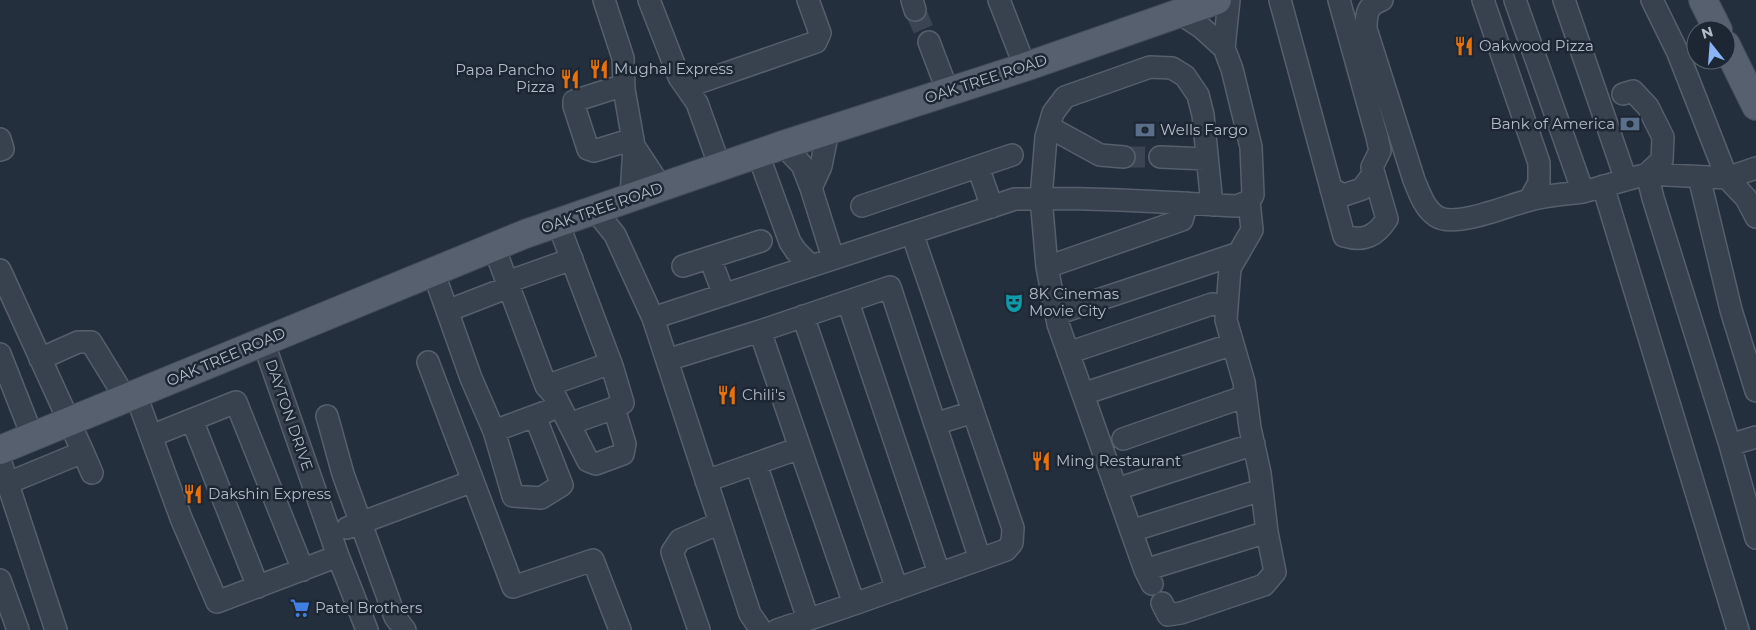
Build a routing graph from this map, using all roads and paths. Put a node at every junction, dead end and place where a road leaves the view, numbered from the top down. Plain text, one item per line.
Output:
1 (604, 0) edge
2 (649, 0) edge
3 (808, 0) edge
4 (999, 0) edge
5 (1217, 0) edge
6 (1229, 0) edge
7 (1280, 0) edge
8 (1339, 0) edge
9 (1382, 0) edge
10 (1483, 0) edge
11 (1515, 0) edge
12 (1564, 0) edge
13 (1643, 0) edge
14 (1652, 0) edge
15 (1703, 0) edge
16 (1179, 13) junction
17 (1713, 20) edge
18 (929, 42) tunnel mouth
19 (1224, 48) junction
20 (1736, 66) edge
21 (1025, 67) junction
22 (1684, 68) junction
23 (624, 85) junction
24 (686, 87) junction
25 (948, 92) junction
26 (1610, 99) junction
27 (1756, 106) edge
28 (1049, 127) junction
29 (828, 131) junction
30 (0, 140) edge
31 (633, 143) junction
32 (0, 150) edge
33 (771, 150) junction
34 (1570, 153) junction
35 (1012, 155) dead end
36 (1124, 157) tunnel mouth
37 (1160, 157) tunnel mouth
38 (1208, 159) junction
39 (1539, 163) junction
40 (720, 167) junction
41 (978, 167) junction
42 (1756, 168) edge
43 (1374, 174) junction
44 (1647, 174) junction
45 (1699, 177) junction
46 (1727, 178) junction
47 (1626, 180) junction
48 (661, 187) junction
49 (812, 188) junction
50 (1331, 189) junction
51 (1593, 189) junction
52 (631, 198) junction
53 (1042, 198) junction
54 (1530, 199) junction
55 (1249, 201) junction
56 (1187, 203) junction
57 (1212, 204) junction
58 (862, 206) dead end
59 (992, 206) junction
60 (595, 210) junction
61 (1756, 217) edge
62 (558, 222) junction
63 (912, 233) junction
64 (762, 241) dead end
65 (790, 242) junction
66 (494, 247) junction
67 (1239, 253) junction
68 (710, 258) junction
69 (833, 258) junction
70 (572, 259) junction
71 (683, 266) dead end
72 (810, 266) junction
73 (1047, 266) junction
74 (0, 270) edge
75 (434, 271) junction
76 (786, 274) junction
77 (508, 285) junction
78 (724, 295) junction
79 (848, 302) junction
80 (1227, 306) junction
81 (447, 311) junction
82 (1056, 314) junction
83 (803, 316) junction
84 (653, 318) junction
85 (760, 332) junction
86 (263, 341) junction
87 (1233, 344) junction
88 (1068, 353) junction
89 (0, 354) edge
90 (40, 359) junction
91 (667, 360) junction
92 (428, 362) dead end
93 (611, 363) junction
94 (546, 386) junction
95 (1756, 391) edge
96 (1083, 394) junction
97 (1246, 396) junction
98 (131, 397) junction
99 (614, 408) junction
100 (973, 412) junction
101 (565, 415) junction
102 (328, 416) dead end
103 (535, 416) junction
104 (192, 420) junction
105 (70, 422) junction
106 (935, 424) junction
107 (494, 431) junction
108 (151, 436) junction
109 (1756, 437) edge
110 (33, 438) junction
111 (1123, 439) dead end
112 (1254, 444) junction
113 (1730, 445) junction
114 (800, 448) junction
115 (0, 450) edge
116 (83, 452) junction
117 (0, 460) edge
118 (756, 464) junction
119 (92, 473) dead end
120 (473, 481) junction
121 (706, 481) junction
122 (8, 483) junction
123 (1117, 490) junction
124 (1261, 490) junction
125 (360, 523) junction
126 (720, 523) junction
127 (1131, 531) junction
128 (1267, 532) junction
129 (330, 534) junction
130 (1756, 538) edge
131 (338, 556) junction
132 (980, 559) junction
133 (302, 570) junction
134 (939, 573) junction
135 (0, 580) edge
136 (258, 587) junction
137 (897, 589) junction
138 (1162, 603) dead end
139 (854, 604) junction
140 (808, 619) junction
141 (1183, 622) edge
142 (18, 630) edge
143 (56, 630) edge
144 (367, 630) edge
145 (405, 630) edge
146 (620, 630) edge
147 (699, 630) edge
148 (761, 630) edge
149 (777, 630) edge
150 (1738, 630) edge

1 - 23 street
2 - 24 street
3 - 24 street
4 - 21 street
5 - 16 main road, OAK TREE ROAD
6 - 19 street
7 - 50 street
8 - 43 street
9 - 54 street
10 - 39 street
11 - 34 street
12 - 26 street
13 - 22 street
14 - 22 street
15 - 17 main road
16 - 19 street
16 - 21 main road, OAK TREE ROAD
18 - 25 street
19 - 55 street
20 - 27 main road
21 - 25 main road, OAK TREE ROAD
22 - 46 street
23 - 31 street
23 - 31 street
24 - 40 street
25 - 29 main road, OAK TREE ROAD
26 - 44 street
26 - 47 street
28 - 36 street
28 - 38 street
28 - 53 street
29 - 33 main road, OAK TREE ROAD
29 - 49 street
30 - 32 street
31 - 48 street
31 - 52 street
33 - 40 main road, OAK TREE ROAD
33 - 49 street
33 - 65 street
34 - 39 street
34 - 51 street
35 - 41 street
37 - 38 street
38 - 57 street
39 - 54 street
40 - 48 main road, OAK TREE ROAD
41 - 58 street
41 - 59 street
42 - 46 street
43 - 50 street
43 - 50 street
44 - 45 street
44 - 47 street
44 - 113 street
45 - 46 street
45 - 95 street
46 - 61 street
47 - 51 street
48 - 52 main road, OAK TREE ROAD
49 - 69 street
51 - 54 street
51 - 150 street
52 - 60 main road, OAK TREE ROAD
53 - 56 street
53 - 59 street
53 - 73 street
55 - 57 street
55 - 67 street
56 - 57 street
56 - 73 street
59 - 63 street
60 - 62 main road, OAK TREE ROAD
60 - 84 street
62 - 66 main road, OAK TREE ROAD
62 - 70 street
63 - 69 street
63 - 100 street
64 - 68 street
65 - 72 street
65 - 76 street
66 - 75 main road, OAK TREE ROAD
66 - 77 street
67 - 80 street
67 - 82 street
68 - 71 street
68 - 78 street
69 - 72 street
70 - 77 street
70 - 93 street
72 - 76 street
73 - 82 street
74 - 90 street
75 - 81 street
75 - 86 main road, OAK TREE ROAD
76 - 78 street
77 - 81 street
77 - 94 street
78 - 84 street
79 - 83 street
79 - 106 street
79 - 134 street
80 - 87 street
80 - 88 street
81 - 107 street
82 - 88 street
83 - 85 street
83 - 137 street
84 - 91 street
85 - 91 street
85 - 114 street
86 - 98 main road, OAK TREE ROAD
86 - 129 street, DAYTON DRIVE
87 - 96 street
87 - 97 street
88 - 96 street
89 - 110 street
90 - 98 street
90 - 105 street
91 - 121 street
92 - 120 street
93 - 94 street
93 - 99 street
94 - 101 street
96 - 123 street
97 - 111 street
97 - 112 street
98 - 105 main road, OAK TREE ROAD
98 - 108 street
99 - 101 street
99 - 101 street
100 - 106 street
100 - 132 street
101 - 103 street
102 - 125 street
103 - 107 street
103 - 107 street
104 - 108 street
104 - 133 street
104 - 136 street
105 - 110 main road, OAK TREE ROAD
105 - 116 street
106 - 132 street
108 - 136 street
109 - 113 street
110 - 115 main road, OAK TREE ROAD
112 - 123 street
112 - 124 street
113 - 130 street
114 - 118 street
114 - 139 street
116 - 119 street
116 - 122 street
117 - 122 street
118 - 121 street
118 - 140 street
120 - 125 street
120 - 146 street
121 - 126 street
122 - 143 street
123 - 127 street
124 - 127 street
124 - 128 street
125 - 129 street
125 - 145 street
126 - 147 street
126 - 148 street
127 - 128 street
128 - 141 street
129 - 131 street, DAYTON DRIVE
131 - 133 street
131 - 144 street, DAYTON DRIVE
132 - 134 street
133 - 136 street
134 - 137 street
135 - 142 street
137 - 139 street
138 - 141 street
139 - 140 street
140 - 149 street

